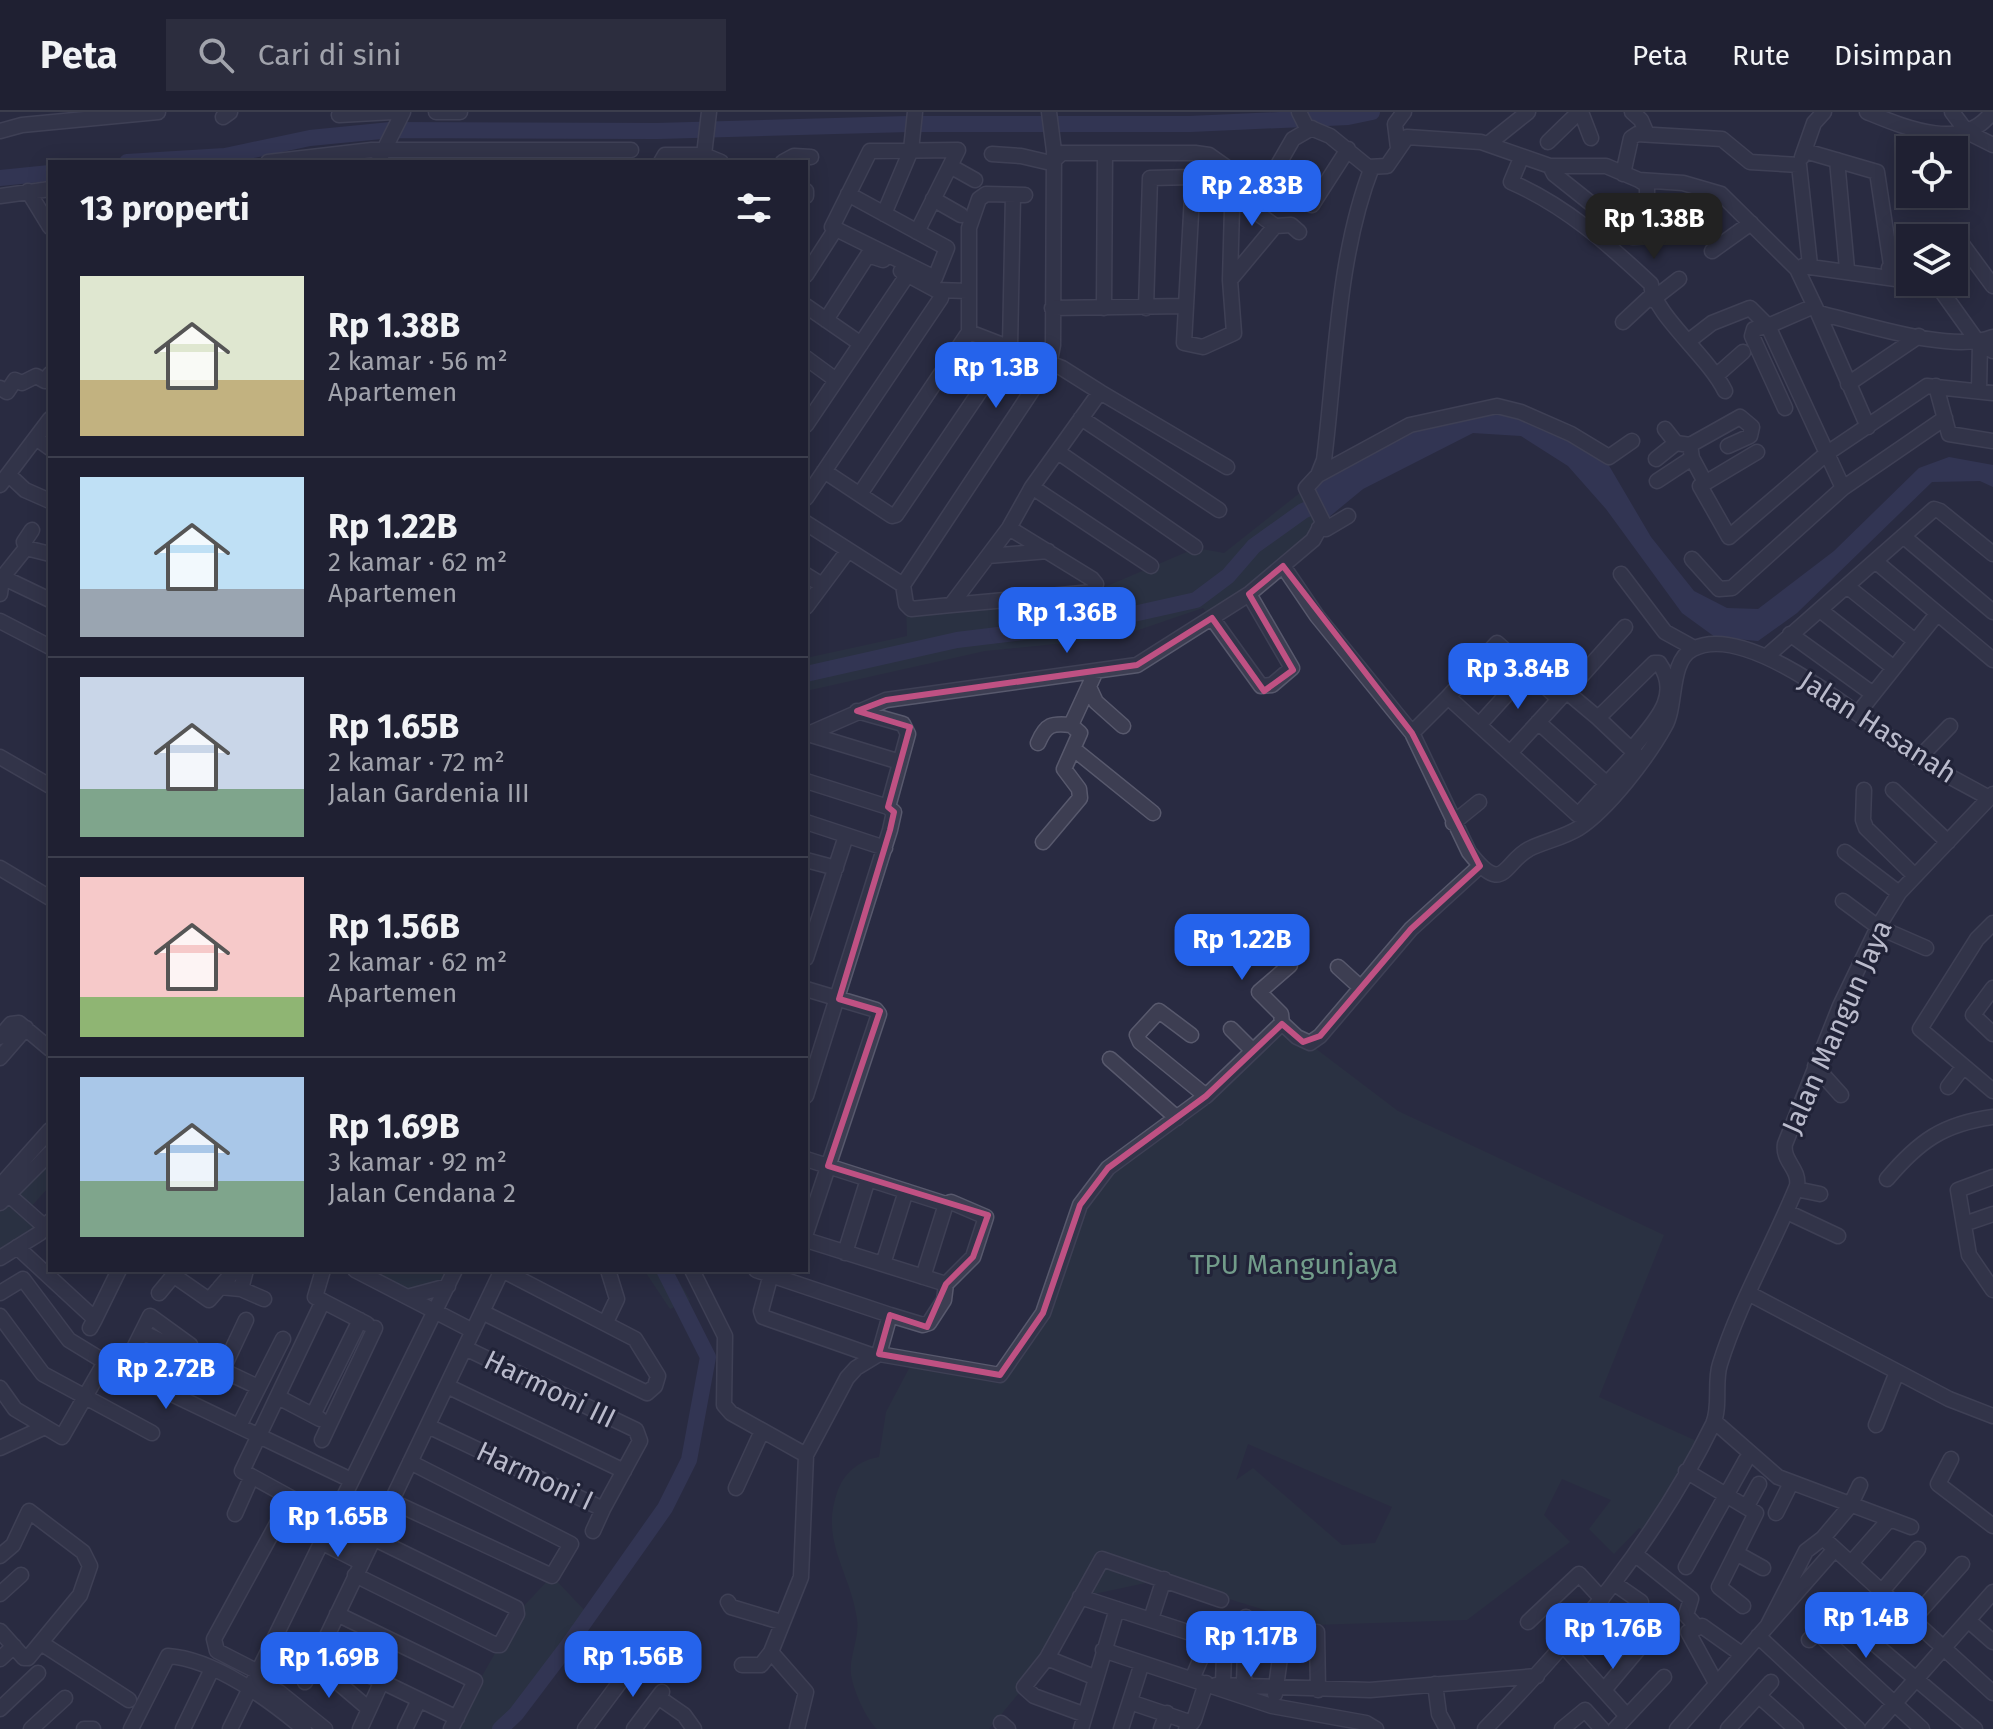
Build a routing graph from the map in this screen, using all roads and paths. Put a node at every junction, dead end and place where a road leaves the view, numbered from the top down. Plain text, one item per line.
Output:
1 (158, 112) edge
2 (436, 112) edge
3 (460, 112) edge
4 (915, 112) edge
5 (1049, 112) edge
6 (1299, 112) edge
7 (1404, 112) edge
8 (1528, 112) edge
9 (1580, 112) edge
10 (1632, 112) edge
11 (1824, 112) edge
12 (1867, 112) edge
13 (1952, 112) edge
14 (1992, 112) edge
15 (398, 114) edge
16 (709, 114) edge
17 (101, 115) edge
18 (339, 115) dead end
19 (58, 117) edge
20 (1309, 127) junction
21 (0, 131) edge
22 (1967, 132) junction
23 (1647, 134) junction
24 (1591, 138) dead end
25 (1548, 142) dead end
26 (1488, 144) junction
27 (1993, 145) edge
28 (1398, 148) junction
29 (1348, 149) junction
30 (631, 150) dead end
31 (911, 150) junction
32 (1629, 152) junction
33 (704, 154) edge
34 (992, 154) dead end
35 (1105, 154) junction
36 (342, 157) edge
37 (811, 157) dead end
38 (1052, 157) junction
39 (384, 158) edge
40 (1521, 158) junction
41 (1802, 158) junction
42 (298, 160) edge
43 (662, 160) edge
44 (787, 160) edge
45 (1837, 160) junction
46 (1278, 165) dead end
47 (950, 166) junction
48 (1550, 166) junction
49 (1606, 166) junction
50 (1372, 167) junction
51 (1623, 174) junction
52 (975, 180) dead end
53 (1643, 183) junction
54 (48, 189) edge
55 (28, 191) junction
56 (848, 194) junction
57 (0, 196) edge
58 (1234, 196) junction
59 (933, 199) junction
60 (1312, 205) dead end
61 (884, 214) junction
62 (961, 215) dead end
63 (1751, 223) junction
64 (48, 224) edge
65 (1275, 226) junction
66 (917, 232) junction
67 (1299, 232) dead end
68 (833, 233) dead end
69 (1712, 251) dead end
70 (1968, 252) edge
71 (1810, 265) junction
72 (1794, 267) junction
73 (1847, 269) junction
74 (1896, 270) edge
75 (808, 272) edge
76 (1891, 273) junction
77 (908, 274) junction
78 (1896, 275) edge
79 (1679, 279) dead end
80 (1230, 280) junction
81 (1993, 286) edge
82 (941, 291) junction
83 (968, 291) junction
84 (1948, 296) edge
85 (1652, 298) junction
86 (1185, 306) junction
87 (808, 307) edge
88 (1052, 308) junction
89 (1104, 308) junction
90 (1146, 308) junction
91 (1816, 310) junction
92 (826, 320) junction
93 (1623, 322) dead end
94 (1768, 326) junction
95 (969, 332) junction
96 (1919, 336) junction
97 (1690, 340) junction
98 (1986, 340) edge
99 (861, 344) junction
100 (1010, 347) junction
101 (1993, 351) edge
102 (1743, 352) dead end
103 (808, 359) edge
104 (1049, 365) junction
105 (1717, 375) junction
106 (48, 380) edge
107 (836, 380) junction
108 (1848, 384) junction
109 (1936, 386) junction
110 (0, 388) edge
111 (1725, 391) dead end
112 (1100, 392) junction
113 (1986, 392) edge
114 (1785, 408) dead end
115 (808, 418) edge
116 (1081, 418) junction
117 (1945, 418) junction
118 (48, 422) edge
119 (1868, 427) junction
120 (1665, 429) dead end
121 (36, 438) junction
122 (1632, 441) dead end
123 (1993, 441) edge
124 (1728, 446) dead end
125 (48, 447) edge
126 (1686, 448) junction
127 (1058, 452) junction
128 (1757, 452) dead end
129 (1826, 454) junction
130 (1656, 459) dead end
131 (1227, 467) dead end
132 (824, 471) junction
133 (1318, 475) junction
134 (5, 481) edge
135 (1657, 481) dead end
136 (1705, 482) junction
137 (1032, 487) junction
138 (1843, 488) junction
139 (860, 494) junction
140 (808, 495) edge
141 (48, 500) edge
142 (1219, 510) dead end
143 (1348, 516) dead end
144 (808, 524) edge
145 (1321, 525) junction
146 (1009, 528) junction
147 (32, 530) dead end
148 (1903, 536) junction
149 (1195, 547) dead end
150 (26, 548) junction
151 (1048, 551) junction
152 (847, 552) junction
153 (48, 554) edge
154 (1993, 554) edge
155 (988, 556) junction
156 (1692, 559) dead end
157 (1875, 561) junction
158 (1151, 566) dead end
159 (1283, 566) junction
160 (1621, 574) dead end
161 (808, 576) edge
162 (1, 577) edge
163 (822, 585) junction
164 (903, 585) junction
165 (1848, 587) junction
166 (0, 594) edge
167 (1249, 594) junction
168 (48, 599) edge
169 (808, 604) edge
170 (951, 605) junction
171 (1820, 610) junction
172 (1993, 612) edge
173 (1937, 614) junction
174 (1212, 618) junction
175 (2, 627) edge
176 (1625, 627) dead end
177 (1790, 634) junction
178 (1915, 641) junction
179 (48, 646) edge
180 (1694, 648) junction
181 (1767, 656) junction
182 (1993, 660) edge
183 (1894, 668) junction
184 (1096, 671) junction
185 (1528, 671) junction
186 (1089, 687) junction
187 (1873, 694) junction
188 (1563, 695) junction
189 (1448, 697) junction
190 (857, 712) junction
191 (1859, 712) junction
192 (1598, 718) junction
193 (1538, 722) junction
194 (1071, 725) junction
195 (1479, 725) junction
196 (1123, 726) dead end
197 (1950, 726) dead end
198 (1412, 733) junction
199 (809, 737) edge
200 (1038, 743) dead end
201 (1632, 749) junction
202 (1075, 750) junction
203 (1510, 753) junction
204 (0, 757) edge
205 (1919, 758) junction
206 (900, 762) junction
207 (808, 782) edge
208 (1607, 784) junction
209 (48, 785) edge
210 (1864, 790) dead end
211 (1893, 790) dead end
212 (1991, 796) edge
213 (1479, 802) dead end
214 (888, 807) junction
215 (1153, 813) dead end
216 (808, 823) edge
217 (1453, 823) junction
218 (846, 836) junction
219 (1043, 842) dead end
220 (1948, 842) junction
221 (885, 848) junction
222 (1845, 852) dead end
223 (808, 861) edge
224 (1480, 866) junction
225 (0, 868) edge
226 (836, 868) junction
227 (1915, 876) junction
228 (1899, 893) junction
229 (48, 897) edge
230 (1843, 901) dead end
231 (808, 905) edge
232 (821, 908) junction
233 (1993, 923) edge
234 (1878, 927) junction
235 (808, 948) edge
236 (1926, 948) dead end
237 (1290, 965) dead end
238 (1338, 967) dead end
239 (1360, 987) junction
240 (1993, 988) edge
241 (808, 990) edge
242 (839, 999) junction
243 (1282, 1023) junction
244 (26, 1028) junction
245 (1231, 1029) dead end
246 (1993, 1034) edge
247 (1191, 1035) dead end
248 (0, 1037) edge
249 (48, 1047) edge
250 (1253, 1051) junction
251 (0, 1058) edge
252 (1110, 1059) dead end
253 (1815, 1066) junction
254 (1963, 1067) junction
255 (1990, 1083) edge
256 (1948, 1087) dead end
257 (808, 1090) edge
258 (1841, 1095) dead end
259 (1206, 1096) junction
260 (1993, 1117) edge
261 (1177, 1118) junction
262 (48, 1133) edge
263 (48, 1155) edge
264 (808, 1160) edge
265 (828, 1166) junction
266 (1993, 1177) edge
267 (868, 1179) junction
268 (1887, 1179) dead end
269 (1796, 1189) junction
270 (906, 1191) junction
271 (1820, 1194) dead end
272 (3, 1195) edge
273 (946, 1204) junction
274 (1787, 1212) junction
275 (1993, 1214) edge
276 (47, 1224) edge
277 (1964, 1224) junction
278 (808, 1227) edge
279 (1838, 1236) dead end
280 (808, 1241) edge
281 (6, 1252) edge
282 (845, 1253) junction
283 (883, 1264) junction
284 (1986, 1268) edge
285 (113, 1272) edge
286 (233, 1272) edge
287 (245, 1272) edge
288 (322, 1272) edge
289 (359, 1272) edge
290 (454, 1272) edge
291 (501, 1272) edge
292 (506, 1272) edge
293 (693, 1272) edge
294 (764, 1272) edge
295 (176, 1273) edge
296 (610, 1274) edge
297 (771, 1274) junction
298 (792, 1275) edge
299 (923, 1277) junction
300 (946, 1284) junction
301 (448, 1286) junction
302 (220, 1287) junction
303 (241, 1289) junction
304 (1993, 1290) edge
305 (0, 1293) edge
306 (159, 1293) dead end
307 (1750, 1294) junction
308 (407, 1297) junction
309 (264, 1299) dead end
310 (323, 1301) junction
311 (436, 1311) junction
312 (482, 1312) junction
313 (890, 1315) junction
314 (0, 1316) edge
315 (246, 1320) dead end
316 (360, 1320) junction
317 (606, 1322) junction
318 (474, 1329) junction
319 (283, 1339) dead end
320 (465, 1348) junction
321 (876, 1355) junction
322 (105, 1362) junction
323 (123, 1370) junction
324 (222, 1371) junction
325 (1897, 1372) junction
326 (447, 1386) junction
327 (258, 1387) junction
328 (0, 1389) edge
329 (85, 1397) junction
330 (278, 1397) junction
331 (15, 1409) junction
332 (313, 1415) junction
333 (1993, 1416) edge
334 (1714, 1421) junction
335 (240, 1424) junction
336 (330, 1424) junction
337 (1876, 1425) dead end
338 (428, 1426) junction
339 (45, 1427) junction
340 (762, 1431) junction
341 (152, 1433) dead end
342 (260, 1434) junction
343 (20, 1438) junction
344 (322, 1440) dead end
345 (0, 1448) edge
346 (806, 1455) junction
347 (1951, 1459) dead end
348 (1746, 1460) dead end
349 (410, 1462) junction
350 (624, 1471) junction
351 (1686, 1471) junction
352 (251, 1478) junction
353 (351, 1480) junction
354 (1791, 1483) junction
355 (1759, 1484) dead end
356 (1860, 1485) dead end
357 (736, 1488) dead end
358 (1726, 1494) junction
359 (391, 1501) junction
360 (1747, 1506) junction
361 (1850, 1506) junction
362 (603, 1509) junction
363 (1776, 1513) dead end
364 (235, 1514) dead end
365 (1888, 1521) junction
366 (1993, 1526) edge
367 (1911, 1527) dead end
368 (593, 1531) dead end
369 (323, 1536) junction
370 (1823, 1538) junction
371 (375, 1539) junction
372 (1835, 1549) junction
373 (1918, 1549) dead end
374 (1736, 1553) junction
375 (1636, 1555) junction
376 (0, 1556) edge
377 (361, 1563) junction
378 (1851, 1563) junction
379 (1962, 1564) dead end
380 (1686, 1567) dead end
381 (1763, 1568) dead end
382 (21, 1575) dead end
383 (1164, 1579) junction
384 (1615, 1584) junction
385 (1882, 1591) junction
386 (1992, 1593) edge
387 (0, 1594) edge
388 (1080, 1597) junction
389 (1602, 1599) junction
390 (1221, 1600) dead end
391 (728, 1602) dead end
392 (1641, 1602) dead end
393 (1743, 1606) dead end
394 (1117, 1609) junction
395 (337, 1614) junction
396 (1246, 1617) dead end
397 (1151, 1619) junction
398 (1913, 1619) junction
399 (1969, 1621) junction
400 (781, 1622) junction
401 (1528, 1622) dead end
402 (1696, 1626) junction
403 (1284, 1629) dead end
404 (1763, 1630) junction
405 (0, 1631) edge
406 (1317, 1632) dead end
407 (1209, 1639) junction
408 (1646, 1640) dead end
409 (1993, 1642) edge
410 (41, 1643) junction
411 (1562, 1644) junction
412 (14, 1646) junction
413 (1945, 1647) junction
414 (1103, 1650) junction
415 (771, 1652) junction
416 (1740, 1653) junction
417 (317, 1656) junction
418 (1047, 1658) junction
419 (0, 1659) edge
420 (635, 1662) dead end
421 (1142, 1663) junction
422 (742, 1665) dead end
423 (212, 1669) junction
424 (38, 1673) dead end
425 (1537, 1676) junction
426 (1094, 1677) junction
427 (1664, 1677) dead end
428 (1919, 1678) junction
429 (255, 1680) junction
430 (305, 1682) dead end
431 (1210, 1682) junction
432 (1771, 1682) dead end
433 (381, 1683) junction
434 (1716, 1683) junction
435 (1244, 1684) junction
436 (1435, 1684) junction
437 (1276, 1686) junction
438 (1318, 1690) junction
439 (1604, 1690) junction
440 (1993, 1693) edge
441 (1759, 1696) junction
442 (65, 1698) dead end
443 (129, 1700) dead end
444 (419, 1700) junction
445 (1130, 1702) junction
446 (1895, 1704) junction
447 (1272, 1706) junction
448 (0, 1709) edge
449 (369, 1709) junction
450 (1167, 1713) junction
451 (1627, 1716) junction
452 (1082, 1722) edge
453 (454, 1724) edge
454 (1189, 1726) edge
455 (1790, 1727) edge
456 (31, 1729) edge
457 (84, 1729) edge
458 (93, 1729) edge
459 (131, 1729) edge
460 (183, 1729) edge
461 (230, 1729) edge
462 (304, 1729) edge
463 (325, 1729) edge
464 (360, 1729) edge
465 (405, 1729) edge
466 (585, 1729) edge
467 (634, 1729) edge
468 (694, 1729) edge
469 (797, 1729) edge
470 (1121, 1729) edge
471 (1161, 1729) edge
472 (1376, 1729) edge
473 (1447, 1729) edge
474 (1485, 1729) edge
475 (1562, 1729) edge
476 (1602, 1729) edge
477 (1615, 1729) edge
478 (1677, 1729) edge
479 (1728, 1729) edge
480 (1858, 1729) edge
481 (1872, 1729) edge
482 (1922, 1729) edge
483 (1975, 1729) edge

1 - 17 street
2 - 3 street
4 - 31 street
5 - 38 street
6 - 20 street
7 - 28 street
8 - 26 street
9 - 24 street
9 - 25 street
10 - 23 street
11 - 41 street
12 - 22 street
13 - 22 street
14 - 22 street
15 - 18 street
15 - 39 street
16 - 33 street
17 - 19 street
19 - 21 street
20 - 29 street
20 - 46 street
22 - 27 street
23 - 32 street
23 - 41 street
26 - 28 street
26 - 40 street
28 - 50 street
29 - 50 street
29 - 60 street
30 - 39 street
31 - 47 street
31 - 56 street
31 - 61 street
32 - 49 street
32 - 51 street
33 - 43 street
34 - 38 street
35 - 38 street
35 - 58 street
35 - 89 street
36 - 39 street
36 - 42 street
37 - 44 street
38 - 88 street
40 - 48 street
40 - 85 street
41 - 45 street
41 - 71 street
45 - 73 street
45 - 76 street
47 - 52 street
47 - 59 street
48 - 49 street
48 - 53 street
49 - 51 street
50 - 133 street
51 - 53 street
53 - 63 street
54 - 55 street
55 - 57 street
55 - 64 street
56 - 61 street
56 - 66 street
58 - 65 street
58 - 80 street
59 - 62 street
59 - 66 street
61 - 66 street
63 - 69 street
63 - 72 street
65 - 67 street
65 - 80 street
68 - 75 street
70 - 81 street
71 - 72 street
71 - 73 street
72 - 91 street
73 - 76 street
74 - 76 street
76 - 78 street
77 - 82 street
77 - 92 street
77 - 99 street
79 - 85 street
80 - 86 street
82 - 83 street
82 - 132 street
83 - 95 street
83 - 100 street
84 - 98 street
85 - 93 street
85 - 97 street
86 - 90 street
86 - 90 street
87 - 92 street
88 - 89 street
88 - 104 street
89 - 90 street
91 - 94 street
91 - 96 street
91 - 108 street
92 - 99 street
94 - 97 street
94 - 114 street
94 - 129 street
95 - 100 street
95 - 139 street
96 - 98 street
96 - 108 street
97 - 105 street
98 - 101 street
98 - 113 street
99 - 107 street
100 - 104 street
100 - 139 street
102 - 105 street
103 - 107 street
104 - 112 street
104 - 164 street
105 - 111 street
106 - 110 street
107 - 115 street
108 - 119 street
109 - 113 street
109 - 117 street
109 - 119 street
112 - 116 street
112 - 131 street
116 - 127 street
116 - 142 street
117 - 123 street
117 - 138 street
118 - 121 street
119 - 129 street
120 - 126 street
121 - 125 street
121 - 134 street
122 - 133 street
124 - 126 street
126 - 130 street
126 - 135 street
126 - 136 street
127 - 137 street
127 - 149 street
128 - 136 street
129 - 136 street
129 - 138 street
132 - 139 street
132 - 140 street
133 - 145 street
134 - 141 street
137 - 146 street
137 - 158 street
138 - 156 street
143 - 145 street
144 - 152 street
145 - 159 street
146 - 151 street
146 - 155 street
147 - 150 street
148 - 154 street
148 - 157 street
148 - 172 street
150 - 153 street
150 - 162 street
151 - 155 street
151 - 170 street
152 - 163 street
152 - 164 street
155 - 170 street
157 - 165 street
157 - 173 street
159 - 167 street
159 - 198 street
160 - 180 street
161 - 163 street
162 - 166 street
162 - 168 street
163 - 169 street
164 - 170 street
165 - 171 street
165 - 178 street
167 - 174 street
167 - 174 street
171 - 177 street
171 - 183 street
173 - 178 street
173 - 182 street
174 - 184 street
175 - 179 street
176 - 188 street
177 - 181 street
177 - 187 street
178 - 183 street
180 - 181 street, Jalan Hasanah
180 - 224 street
181 - 191 street, Jalan Hasanah
183 - 187 street
184 - 186 street
184 - 190 street
185 - 188 street
185 - 189 street
185 - 195 street
186 - 194 street
186 - 196 street
187 - 191 street
188 - 192 street
188 - 193 street
189 - 195 street
189 - 198 street
190 - 199 street
190 - 206 street
191 - 205 street, Jalan Hasanah
192 - 201 street
192 - 201 street
193 - 203 street
193 - 208 street
194 - 200 street
194 - 202 street
195 - 203 street
197 - 205 street
198 - 217 street
199 - 206 street
201 - 208 street
202 - 215 street
202 - 219 street
203 - 208 street
204 - 209 street
205 - 212 street, Jalan Hasanah
206 - 214 street
207 - 214 street
210 - 227 street
211 - 220 street
212 - 220 street, Jalan Mangun Jaya
213 - 217 street
214 - 221 street
216 - 218 street
217 - 224 street
218 - 221 street
218 - 226 street
220 - 227 street, Jalan Mangun Jaya
221 - 242 street
222 - 228 street
223 - 226 street
224 - 239 street
225 - 229 street
226 - 232 street
227 - 228 street, Jalan Mangun Jaya
228 - 234 street, Jalan Mangun Jaya
230 - 234 street
231 - 232 street
232 - 235 street
233 - 254 street
234 - 236 street
234 - 253 street, Jalan Mangun Jaya
237 - 243 street
238 - 239 street
239 - 243 street
240 - 246 street
241 - 242 street
242 - 257 street
242 - 265 street
243 - 250 street
244 - 248 street
244 - 249 street
244 - 251 street
245 - 250 street
247 - 259 street
250 - 259 street
252 - 261 street
253 - 258 street
253 - 269 street, Jalan Mangun Jaya
254 - 255 street
254 - 256 street
259 - 261 street
260 - 268 street
261 - 321 street
262 - 272 street
263 - 272 street
264 - 265 street
265 - 267 street
265 - 278 street
266 - 277 street
267 - 270 street
267 - 282 street
269 - 271 street
269 - 274 street
270 - 273 street
270 - 283 street
272 - 276 street
273 - 299 street
273 - 300 street
274 - 279 street
274 - 307 street
275 - 277 street
276 - 281 street
277 - 284 street
280 - 282 street
281 - 285 street
282 - 283 street
283 - 299 street
284 - 304 street
286 - 302 street
287 - 303 street
288 - 310 street
289 - 308 street
290 - 301 street
291 - 312 street
292 - 317 street
293 - 340 street
294 - 297 street
295 - 302 street
295 - 306 street
296 - 317 street
297 - 298 street
297 - 321 street
298 - 313 street
299 - 300 street
300 - 313 street
301 - 308 street
301 - 311 street
302 - 303 street
303 - 309 street
305 - 322 street
307 - 325 street
307 - 334 street
308 - 311 street
310 - 316 street
310 - 330 street
311 - 318 street
311 - 353 street
312 - 317 street
312 - 318 street
313 - 321 street
314 - 329 street
315 - 324 street
316 - 332 street
316 - 336 street
318 - 320 street
319 - 327 street
320 - 326 street
320 - 350 street, Harmoni III
321 - 346 street
322 - 323 street
322 - 329 street
323 - 324 street
323 - 335 street
324 - 327 street
325 - 333 street
325 - 337 street
326 - 338 street
326 - 350 street
327 - 335 street
328 - 331 street
329 - 339 street
329 - 341 street
330 - 332 street
330 - 342 street
331 - 339 street
331 - 343 street
332 - 336 street
334 - 351 street
334 - 354 street
335 - 342 street
336 - 344 street
338 - 349 street
338 - 362 street, Harmoni I
339 - 343 street
340 - 346 street
340 - 357 street
342 - 352 street
342 - 353 street
343 - 345 street
346 - 400 street
347 - 366 street
348 - 358 street
349 - 359 street
349 - 359 street
350 - 362 street, Harmoni I
351 - 358 street
351 - 375 street
352 - 364 street
352 - 429 street
353 - 369 street
354 - 361 street
354 - 363 street
355 - 360 street
356 - 361 street
358 - 360 street
358 - 380 street
359 - 371 street
360 - 374 street
361 - 365 street
361 - 370 street
362 - 368 street
365 - 367 street
365 - 378 street
369 - 377 street
369 - 429 street
370 - 372 street
370 - 404 street
371 - 377 street
371 - 377 street
372 - 378 street
372 - 404 street
373 - 385 street
374 - 381 street
374 - 393 street
375 - 384 street
375 - 402 street
376 - 410 street
377 - 395 street
378 - 385 street
379 - 398 street
382 - 387 street
383 - 388 street
383 - 390 street
383 - 397 street
384 - 389 street
384 - 392 street
385 - 398 street
386 - 399 street
388 - 394 street
388 - 418 street
389 - 401 street
389 - 411 street
391 - 400 street
394 - 397 street
394 - 414 street
395 - 417 street
395 - 453 street
396 - 435 street
397 - 407 street
398 - 413 street
399 - 409 street
399 - 413 street
400 - 415 street
402 - 416 street
402 - 434 street
403 - 437 street
404 - 416 street
404 - 480 street
405 - 412 street
406 - 438 street
407 - 431 street
407 - 431 street
408 - 439 street
410 - 412 street
410 - 443 street
411 - 425 street
411 - 439 street
412 - 419 street
413 - 428 street
413 - 440 street
414 - 421 street
414 - 426 street
415 - 422 street
415 - 469 street
416 - 434 street
417 - 430 street
417 - 433 street
417 - 449 street
418 - 426 street
418 - 452 street
420 - 466 street
421 - 431 street
421 - 445 street
423 - 429 street
423 - 459 street
423 - 460 street
424 - 448 street
425 - 436 street
425 - 474 street
426 - 452 street
427 - 451 street
428 - 446 street
428 - 446 street
428 - 483 street
429 - 461 street
429 - 462 street
429 - 463 street
431 - 435 street
431 - 447 street
431 - 454 street
432 - 441 street
433 - 444 street
433 - 449 street
434 - 478 street
435 - 437 street
436 - 438 street
436 - 473 street
437 - 438 street
437 - 447 street
439 - 451 street
441 - 455 street
441 - 479 street
442 - 456 street
444 - 453 street
444 - 465 street
445 - 450 street
445 - 470 street
446 - 481 street
446 - 482 street
447 - 472 street
449 - 464 street
450 - 454 street
450 - 471 street
451 - 477 street
457 - 458 street
467 - 468 street
475 - 476 street

